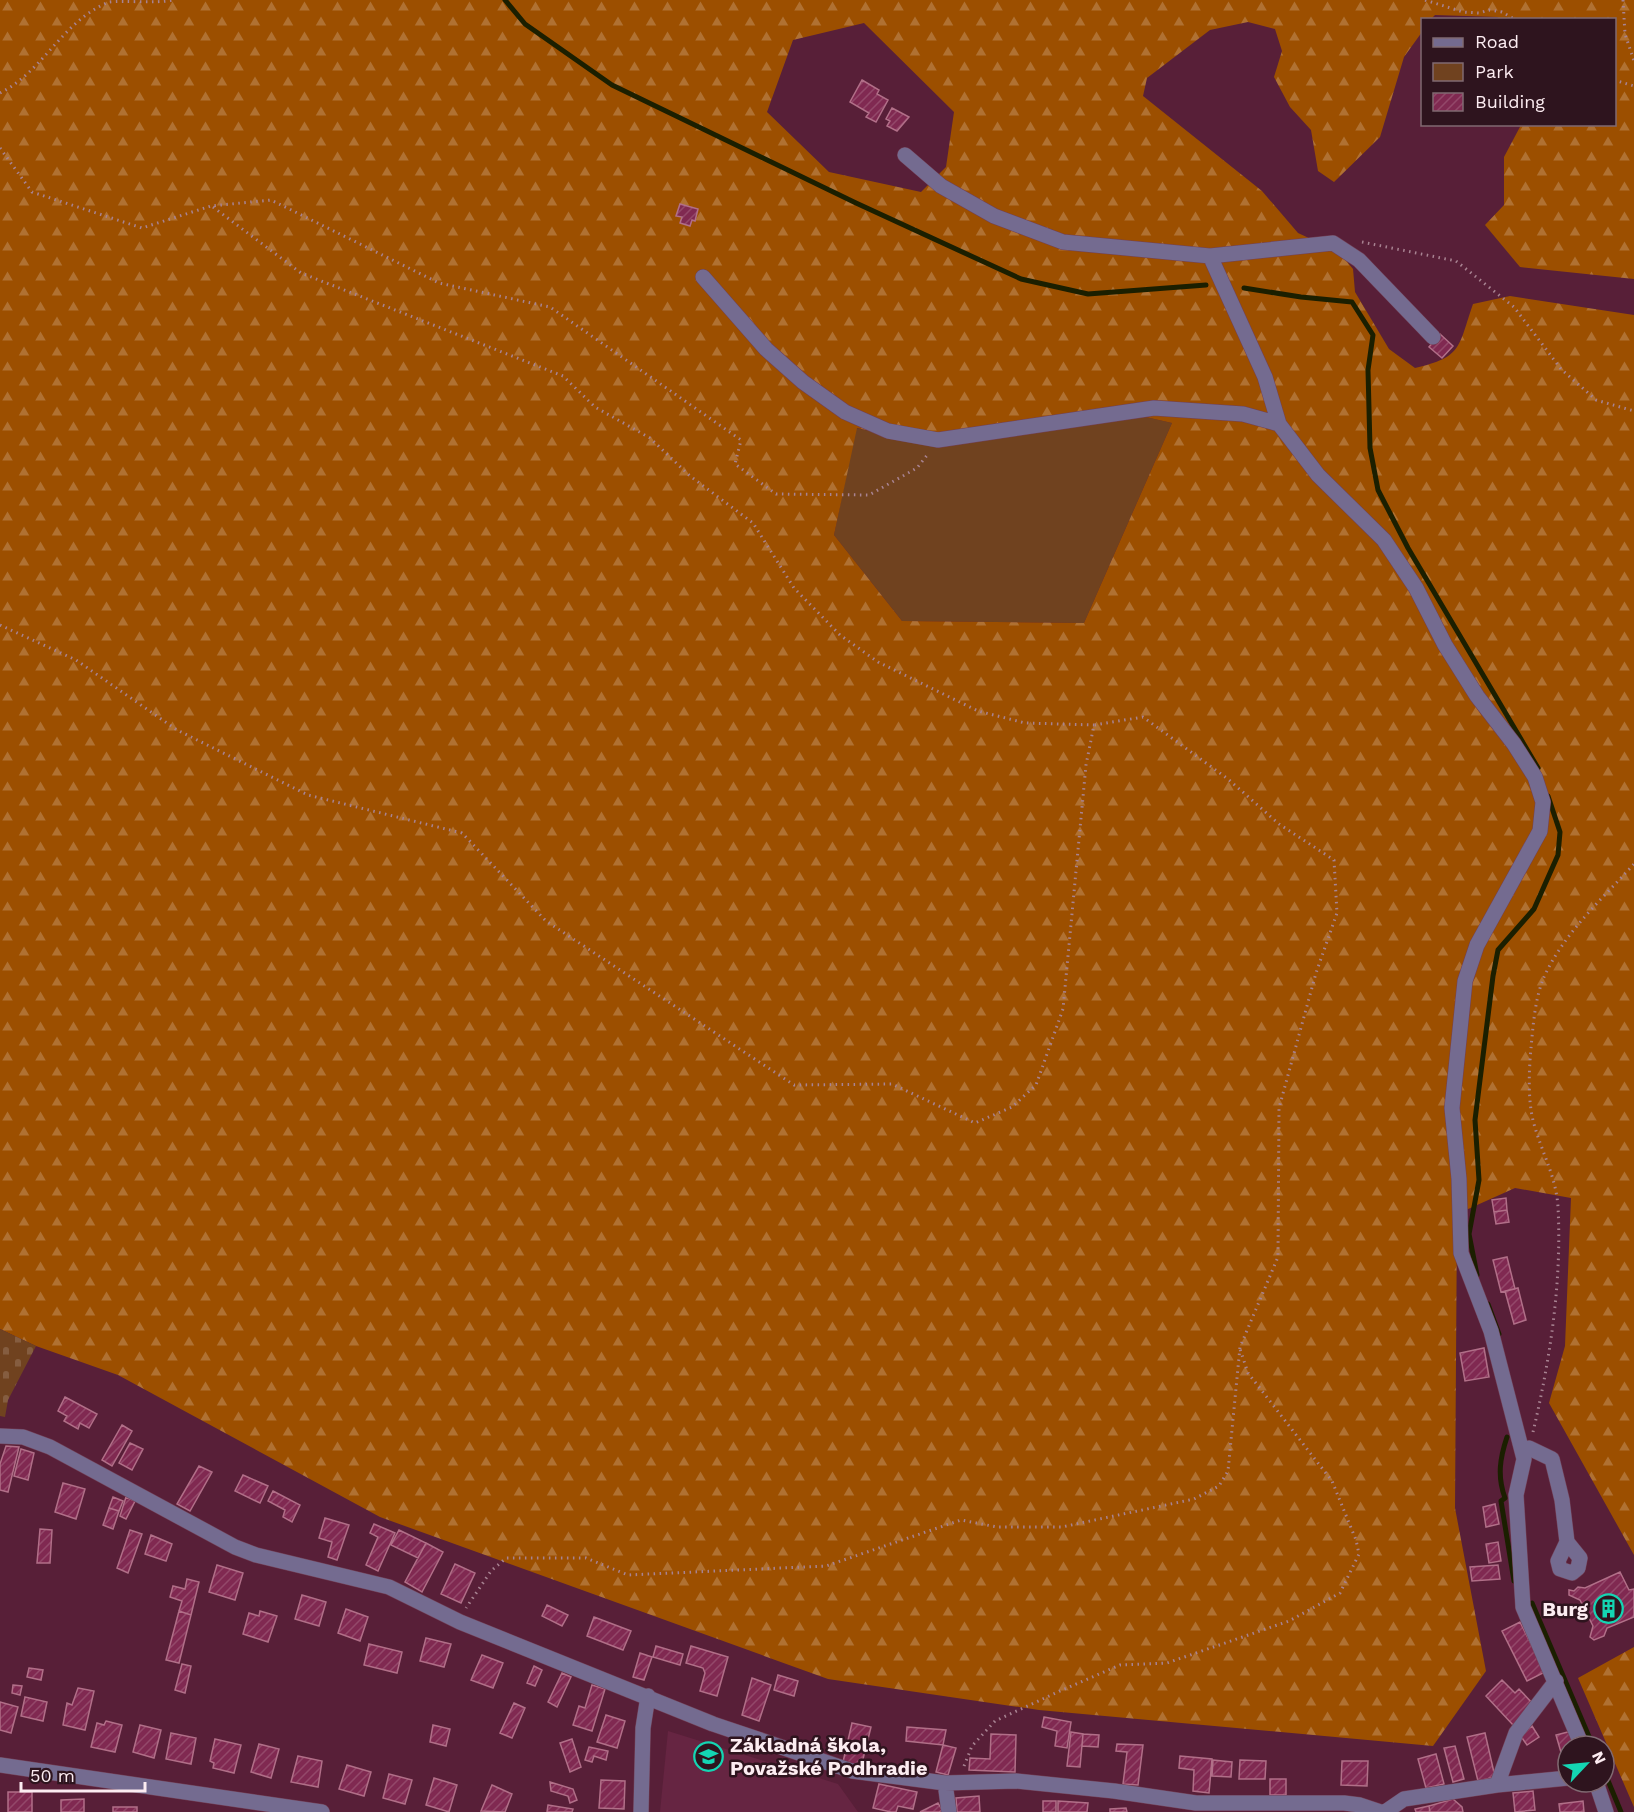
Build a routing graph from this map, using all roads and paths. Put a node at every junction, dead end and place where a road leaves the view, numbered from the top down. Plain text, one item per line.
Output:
1 (173, 0) edge
2 (1425, 0) edge
3 (1623, 0) edge
4 (1511, 18) edge
5 (1634, 61) edge
6 (1616, 81) edge
7 (1634, 86) edge
8 (0, 93) edge
9 (0, 148) edge
10 (905, 155) dead end
11 (211, 206) junction
12 (1334, 243) junction
13 (1210, 256) junction
14 (703, 277) dead end
15 (1433, 337) dead end
16 (1634, 411) edge
17 (1279, 424) junction
18 (938, 440) junction
19 (0, 625) edge
20 (1094, 725) junction
21 (1634, 864) edge
22 (1240, 1347) junction
23 (0, 1436) edge
24 (1529, 1448) joint
25 (1567, 1542) dead end
26 (460, 1622) junction
27 (1552, 1686) junction
28 (648, 1696) junction
29 (1576, 1734) edge
30 (0, 1765) edge
31 (1556, 1779) edge
32 (951, 1783) junction
33 (1497, 1785) junction
34 (1600, 1794) edge
35 (322, 1812) edge
36 (641, 1812) edge
37 (950, 1812) edge
38 (1383, 1812) edge
39 (1606, 1812) edge

1 - 8 path
2 - 4 path
3 - 5 path
6 - 7 path
9 - 11 path
10 - 13 street
11 - 18 path
11 - 20 path
12 - 13 street
12 - 15 street
12 - 16 path
13 - 17 street
14 - 18 street
17 - 18 street
17 - 27 street
19 - 20 path
20 - 22 path
21 - 24 path
22 - 26 path
22 - 32 path
23 - 26 street
24 - 25 street
26 - 28 street
27 - 29 street
27 - 33 street
28 - 32 street
28 - 36 street
30 - 35 street
31 - 33 street
32 - 37 street
32 - 38 street
33 - 38 street
34 - 39 street

